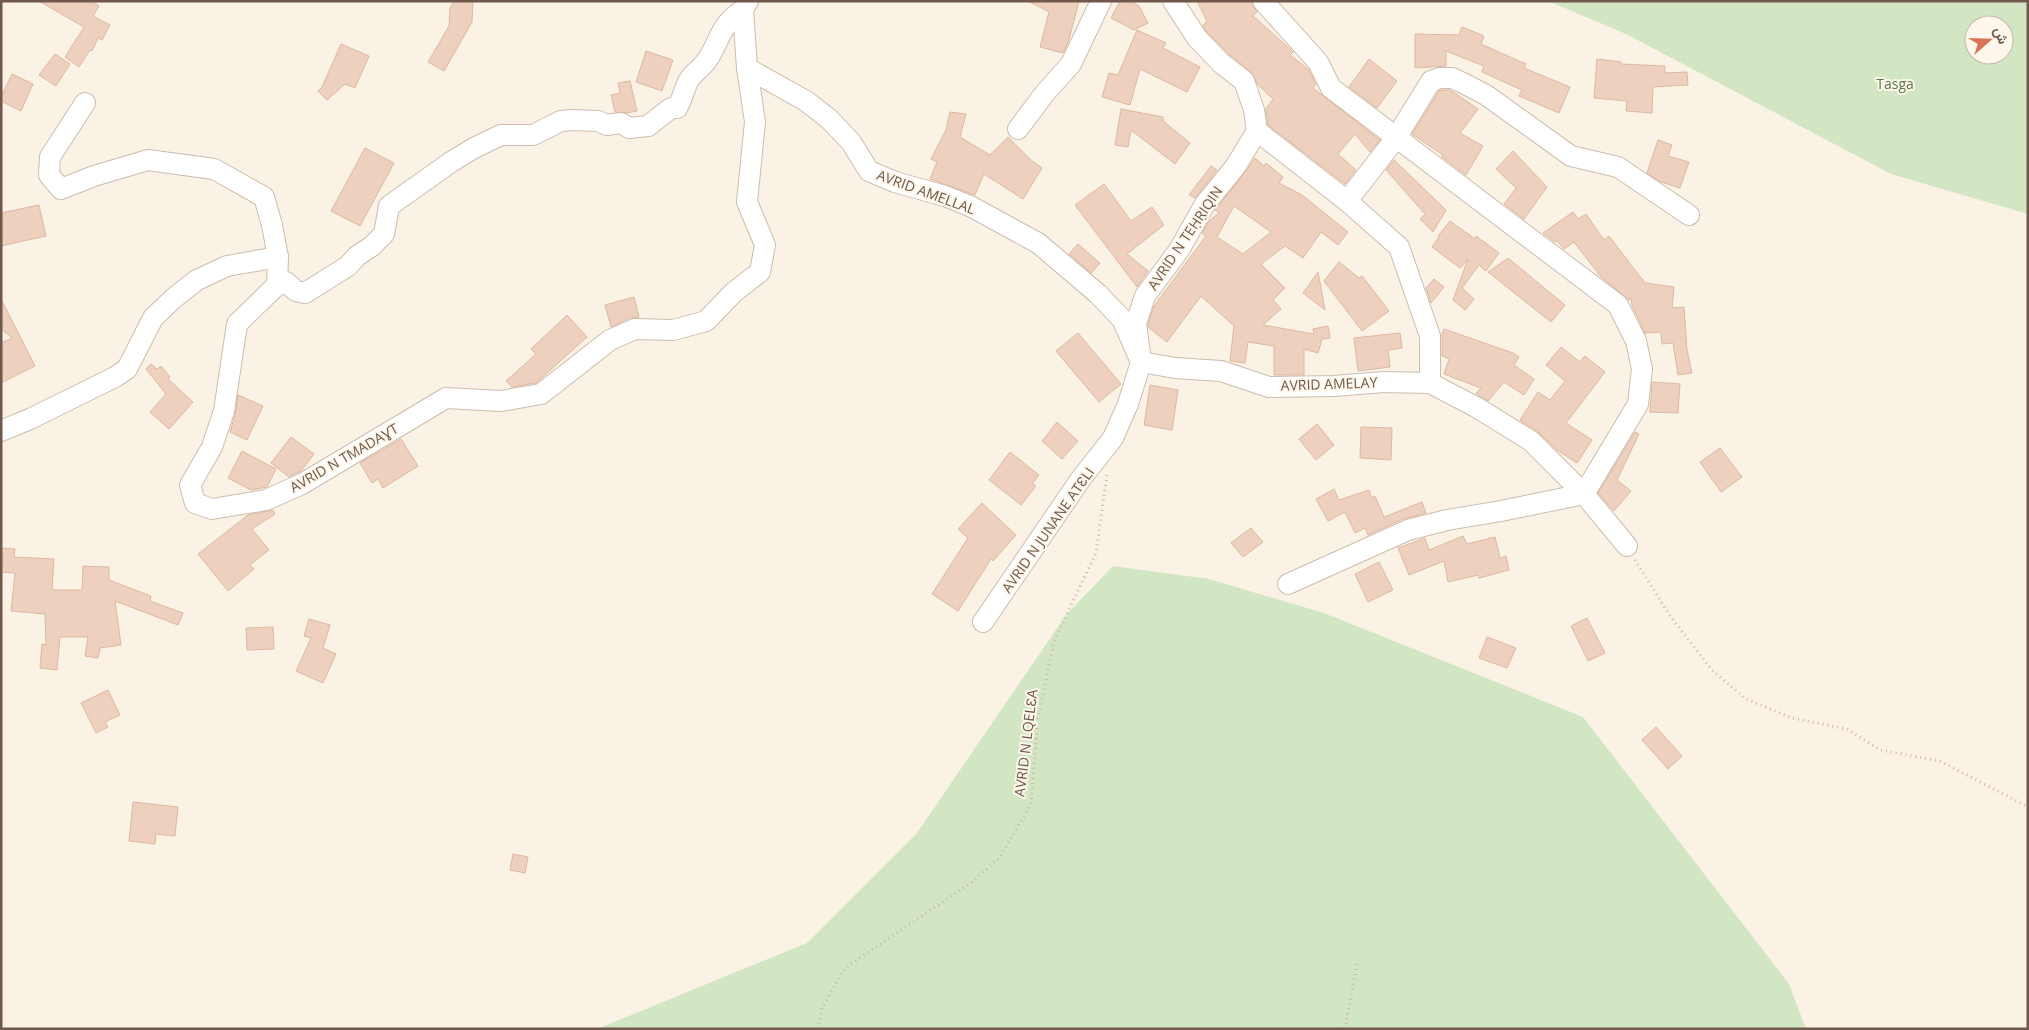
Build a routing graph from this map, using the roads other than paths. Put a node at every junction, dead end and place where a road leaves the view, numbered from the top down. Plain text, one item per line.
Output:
1 (1101, 1) edge
2 (1173, 1) edge
3 (1263, 1) edge
4 (745, 5) edge
5 (747, 68) junction
6 (85, 103) dead end
7 (1018, 129) dead end
8 (1257, 131) junction
9 (1396, 138) junction
10 (1347, 201) junction
11 (1689, 215) dead end
12 (278, 257) junction
13 (277, 285) junction
14 (1141, 362) junction
15 (1430, 383) junction
16 (1, 431) edge
17 (1113, 438) joint
18 (1584, 494) junction
19 (1626, 546) road end
20 (1288, 584) dead end
21 (983, 622) dead end

1 - 7 street
2 - 8 street
3 - 9 street
4 - 5 street, AVRID N TMADAƔT
4 - 13 street
5 - 13 street, AVRID N TMADAƔT
5 - 14 street, AVRID AMELLAL
6 - 12 street
8 - 10 street
8 - 14 street, AVRID N TEḤṚIQIN
9 - 10 street
9 - 11 street
9 - 18 street
10 - 15 street
12 - 13 street
12 - 16 street
14 - 15 street, AVRID AMELAY
14 - 17 street, AVRID N TEḤṚIQIN
15 - 18 street
17 - 21 street, AVRID N JUNANE ATƐLI
18 - 19 street
18 - 20 street

